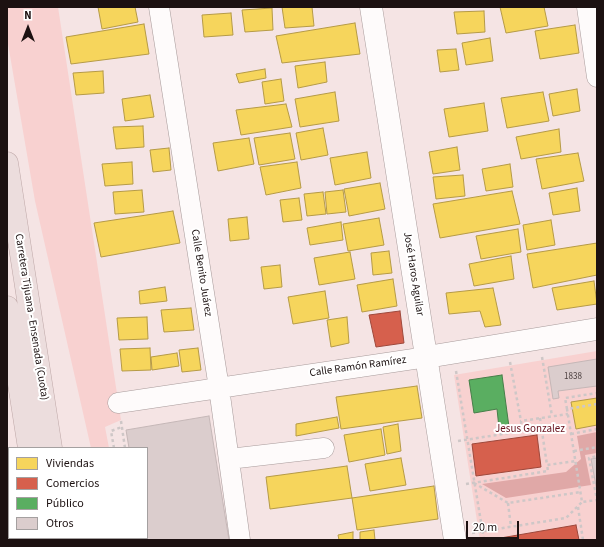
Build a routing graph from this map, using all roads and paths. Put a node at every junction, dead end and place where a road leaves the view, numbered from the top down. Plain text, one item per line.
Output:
1 (159, 7) edge
2 (371, 7) edge
3 (587, 7) edge
4 (597, 77) edge
5 (7, 163) edge
6 (7, 307) edge
7 (597, 329) edge
8 (542, 355) dead end
9 (509, 360) dead end
10 (428, 366) junction
11 (219, 388) junction
12 (597, 392) edge
13 (118, 403) joint
14 (597, 404) edge
15 (567, 409) junction
16 (568, 414) junction
17 (552, 416) junction
18 (540, 418) junction
19 (521, 421) junction
20 (122, 428) junction
21 (597, 429) edge
22 (571, 434) junction
23 (467, 439) junction
24 (440, 444) junction
25 (29, 447) edge
26 (51, 447) edge
27 (114, 447) edge
28 (125, 447) edge
29 (324, 448) dead end
30 (597, 448) edge
31 (574, 451) junction
32 (597, 456) edge
33 (229, 459) junction
34 (576, 461) junction
35 (547, 465) junction
36 (474, 483) junction
37 (447, 486) junction
38 (580, 492) junction
39 (597, 500) edge
40 (582, 502) junction
41 (508, 503) junction
42 (578, 507) junction
43 (511, 527) junction
44 (482, 532) junction
45 (455, 538) edge
46 (240, 540) edge
47 (484, 540) edge
48 (583, 540) edge

1 - 11 street, Calle Benito Juárez
2 - 10 street, José Haros Aguilar
3 - 4 street
5 - 26 highway, Carretera Tijuana - Ensenada (Cuota)
6 - 25 highway, Carretera Tijuana - Ensenada (Cuota)
7 - 10 street, Calle Ramón Ramírez
8 - 17 path
9 - 19 path
10 - 11 street, Calle Ramón Ramírez
10 - 23 path
10 - 24 street, José Haros Aguilar
11 - 13 street, Calle Ramón Ramírez
11 - 33 street, Calle Benito Juárez
12 - 15 path
13 - 20 path
14 - 15 path
15 - 16 path
16 - 17 path
16 - 22 path
17 - 18 path
18 - 19 path
18 - 35 path
19 - 23 path
20 - 27 path
20 - 28 path
21 - 22 path
22 - 31 path
23 - 24 path
23 - 36 path
24 - 37 street, José Haros Aguilar
29 - 33 street
30 - 31 path
31 - 34 path
32 - 39 path
33 - 46 street, Calle Benito Juárez
34 - 35 path
34 - 38 path
35 - 36 path
36 - 37 path
36 - 41 path
36 - 44 path
37 - 45 street, José Haros Aguilar
38 - 40 path
38 - 41 path
39 - 40 path
40 - 42 path
41 - 43 path
42 - 43 path
42 - 48 path
43 - 44 path
44 - 45 path
44 - 47 path

